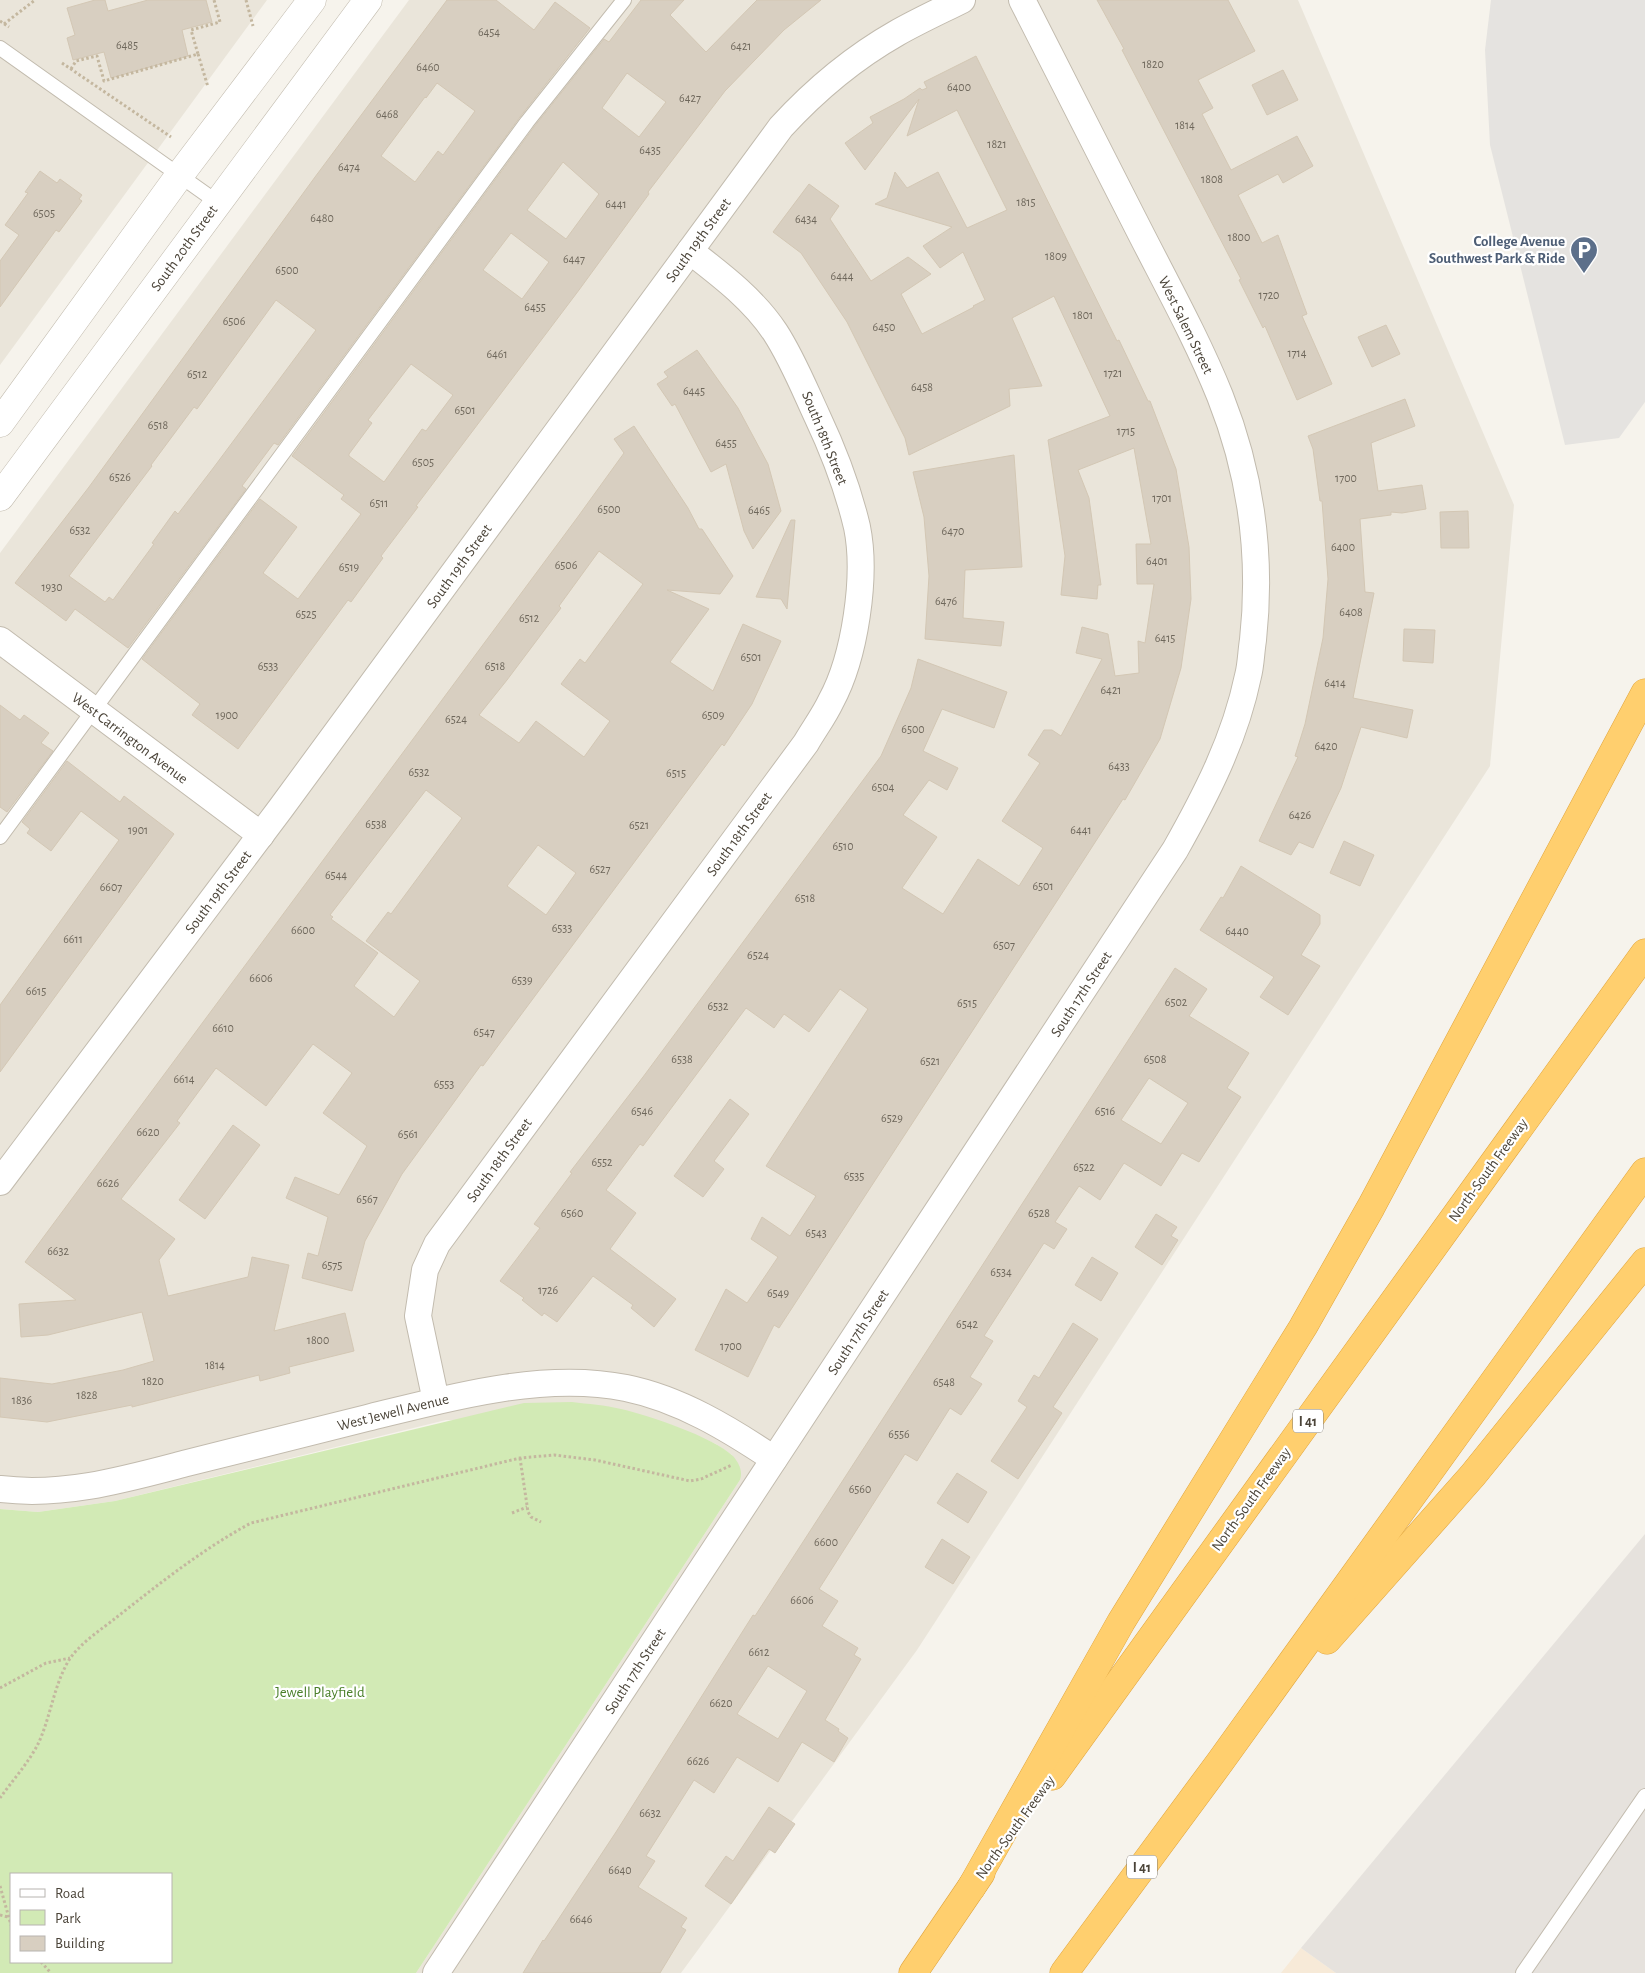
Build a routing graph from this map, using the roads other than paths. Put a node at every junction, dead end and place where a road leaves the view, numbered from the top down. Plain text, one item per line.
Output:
1 (312, 0) edge
2 (368, 0) edge
3 (624, 0) edge
4 (962, 0) edge
5 (1022, 0) edge
6 (0, 48) edge
7 (179, 176) junction
8 (217, 202) junction
9 (690, 251) junction
10 (0, 423) edge
11 (0, 497) edge
12 (0, 640) edge
13 (1249, 676) joint
14 (1645, 694) edge
15 (94, 710) junction
16 (261, 835) junction
17 (0, 837) edge
18 (1645, 953) edge
19 (1645, 1172) edge
20 (0, 1182) edge
21 (1645, 1262) edge
22 (436, 1401) junction
23 (774, 1459) junction
24 (0, 1488) edge
25 (1220, 1762) junction
26 (1645, 1796) edge
27 (971, 1888) junction
28 (436, 1973) edge
29 (912, 1973) edge
30 (1064, 1973) edge
31 (1523, 1973) edge

1 - 7 street
2 - 8 street, South 20th Street
3 - 15 lane
4 - 9 street, South 19th Street
5 - 13 street, West Salem Street
6 - 7 lane
7 - 8 lane
7 - 10 street
8 - 11 street, South 20th Street
9 - 16 street, South 19th Street
9 - 22 street, South 18th Street
12 - 15 street, West Carrington Avenue
13 - 23 street, South 17th Street
14 - 27 highway
15 - 16 street, West Carrington Avenue
15 - 17 lane
16 - 20 street, South 19th Street
18 - 27 highway, North-South Freeway / I 41
19 - 25 highway, I 41
21 - 25 highway
22 - 23 street, West Jewell Avenue
22 - 24 street, West Jewell Avenue
23 - 28 street, South 17th Street
25 - 30 highway, I 41
26 - 31 lane
27 - 29 highway, North-South Freeway / I 41

